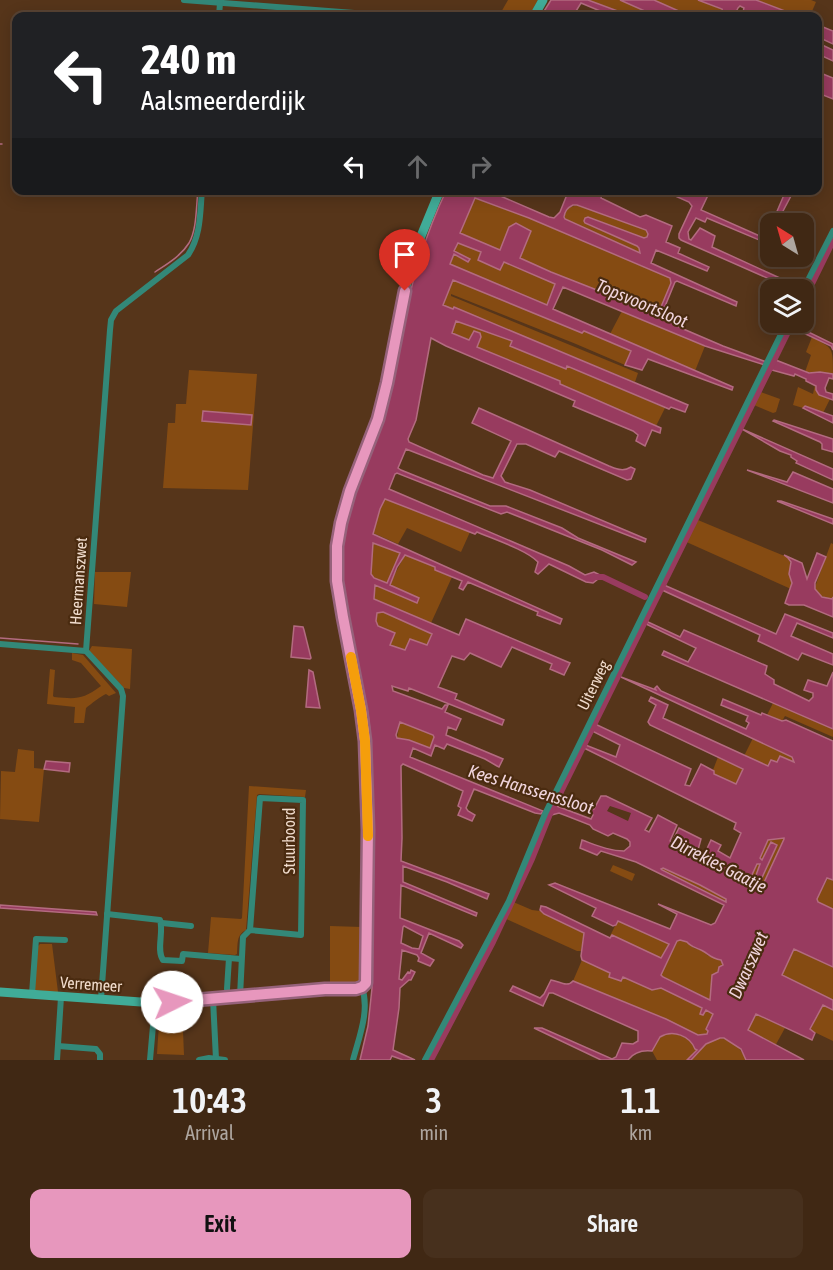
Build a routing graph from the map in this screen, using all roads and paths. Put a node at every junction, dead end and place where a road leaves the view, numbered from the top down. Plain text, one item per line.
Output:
1 (184, 0) edge
2 (220, 3) junction
3 (219, 12) edge
4 (340, 12) edge
5 (202, 195) edge
6 (438, 195) edge
7 (833, 231) edge
8 (810, 279) edge
9 (782, 333) edge
10 (0, 644) edge
11 (86, 651) junction
12 (107, 914) junction
13 (162, 923) junction
14 (191, 926) dead end
15 (250, 930) junction
16 (65, 940) dead end
17 (229, 958) junction
18 (241, 958) junction
19 (362, 987) junction
20 (227, 988) dead end
21 (0, 992) edge
22 (32, 994) junction
23 (240, 996) junction
24 (61, 997) junction
25 (100, 999) junction
26 (213, 999) junction
27 (155, 1003) junction
28 (58, 1046) junction
29 (216, 1059) edge
30 (57, 1060) edge
31 (100, 1060) edge
32 (150, 1060) edge
33 (199, 1060) edge
34 (225, 1060) edge
35 (353, 1060) edge
36 (425, 1060) edge

1 - 2 street
2 - 3 street
2 - 4 street
5 - 11 street, Heermanszwet
6 - 19 street
7 - 8 street
9 - 36 street, Uiterweg
10 - 11 street
11 - 12 street
12 - 13 street
12 - 25 street
13 - 14 street
13 - 17 street
15 - 15 street, Stuurboord
15 - 18 street, Stuurboord
16 - 22 street
17 - 18 street
17 - 20 street
18 - 23 street, Stuurboord
19 - 23 street, Verremeer
19 - 35 street
21 - 22 street, Verremeer
22 - 24 street, Verremeer
23 - 26 street, Verremeer
24 - 25 street, Verremeer
24 - 28 street
25 - 27 street, Verremeer
26 - 27 street, Verremeer
26 - 29 street
27 - 32 street
28 - 30 street
28 - 31 street
29 - 33 street
29 - 34 street

